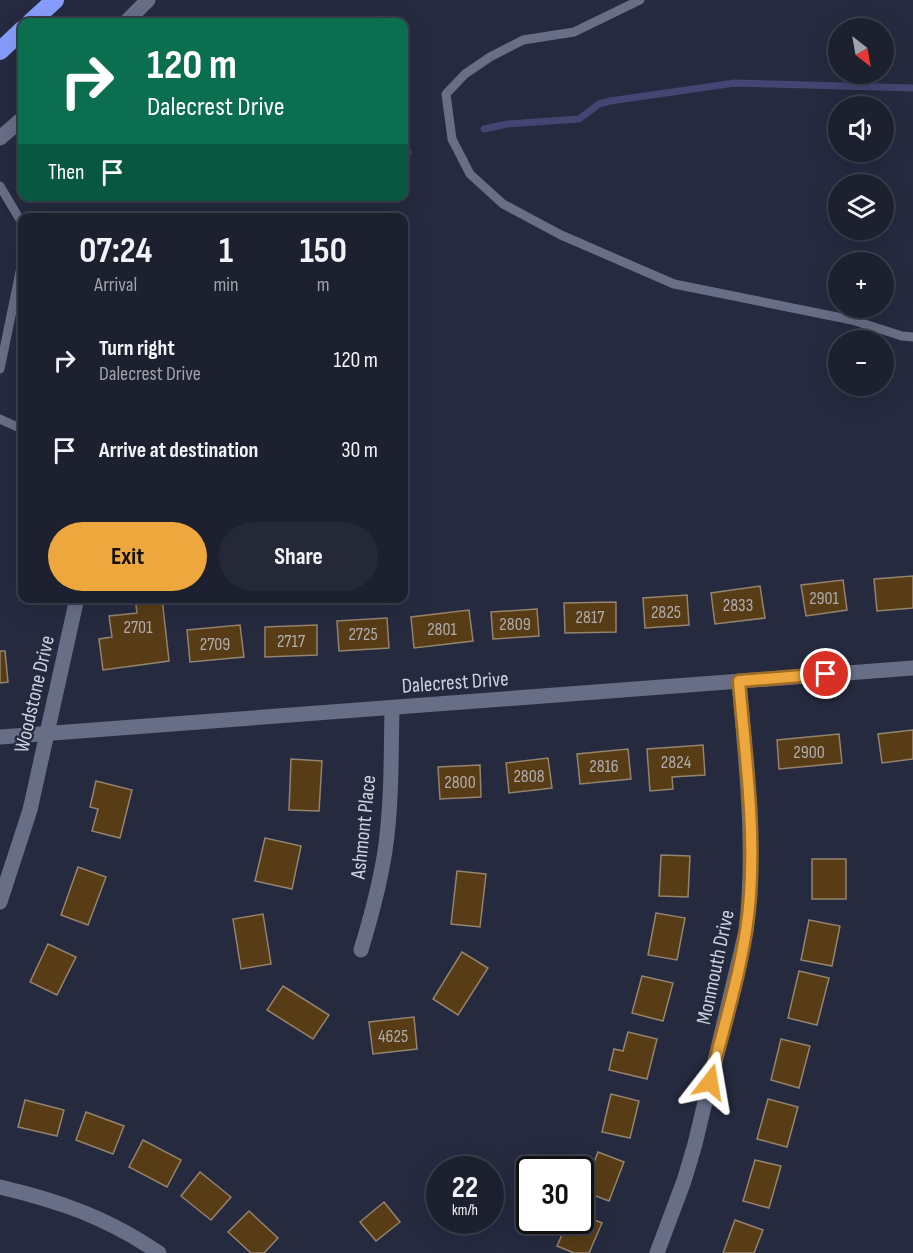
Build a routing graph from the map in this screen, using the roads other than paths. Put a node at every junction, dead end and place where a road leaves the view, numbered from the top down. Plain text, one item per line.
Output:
1 (55, 0) edge
2 (148, 0) edge
3 (640, 0) edge
4 (35, 18) edge
5 (130, 18) edge
6 (18, 34) edge
7 (0, 51) edge
8 (18, 122) edge
9 (0, 138) edge
10 (0, 186) edge
11 (18, 216) edge
12 (18, 281) edge
13 (913, 337) edge
14 (0, 369) edge
15 (0, 419) edge
16 (18, 427) edge
17 (76, 603) edge
18 (913, 668) edge
19 (739, 681) junction
20 (392, 708) junction
21 (47, 734) junction
22 (0, 737) edge
23 (0, 902) edge
24 (361, 950) dead end
25 (0, 1187) edge
26 (159, 1253) edge
27 (657, 1253) edge

1 - 4 highway
2 - 5 street
3 - 13 lane
6 - 7 highway
8 - 9 street
10 - 11 lane
12 - 14 lane
15 - 16 lane
17 - 21 street, Woodstone Drive
18 - 19 street, Dalecrest Drive
19 - 20 street, Dalecrest Drive
19 - 27 street, Monmouth Drive
20 - 21 street, Dalecrest Drive
20 - 24 street, Ashmont Place
21 - 22 street, Dalecrest Drive
21 - 23 street, Woodstone Drive
25 - 26 street

